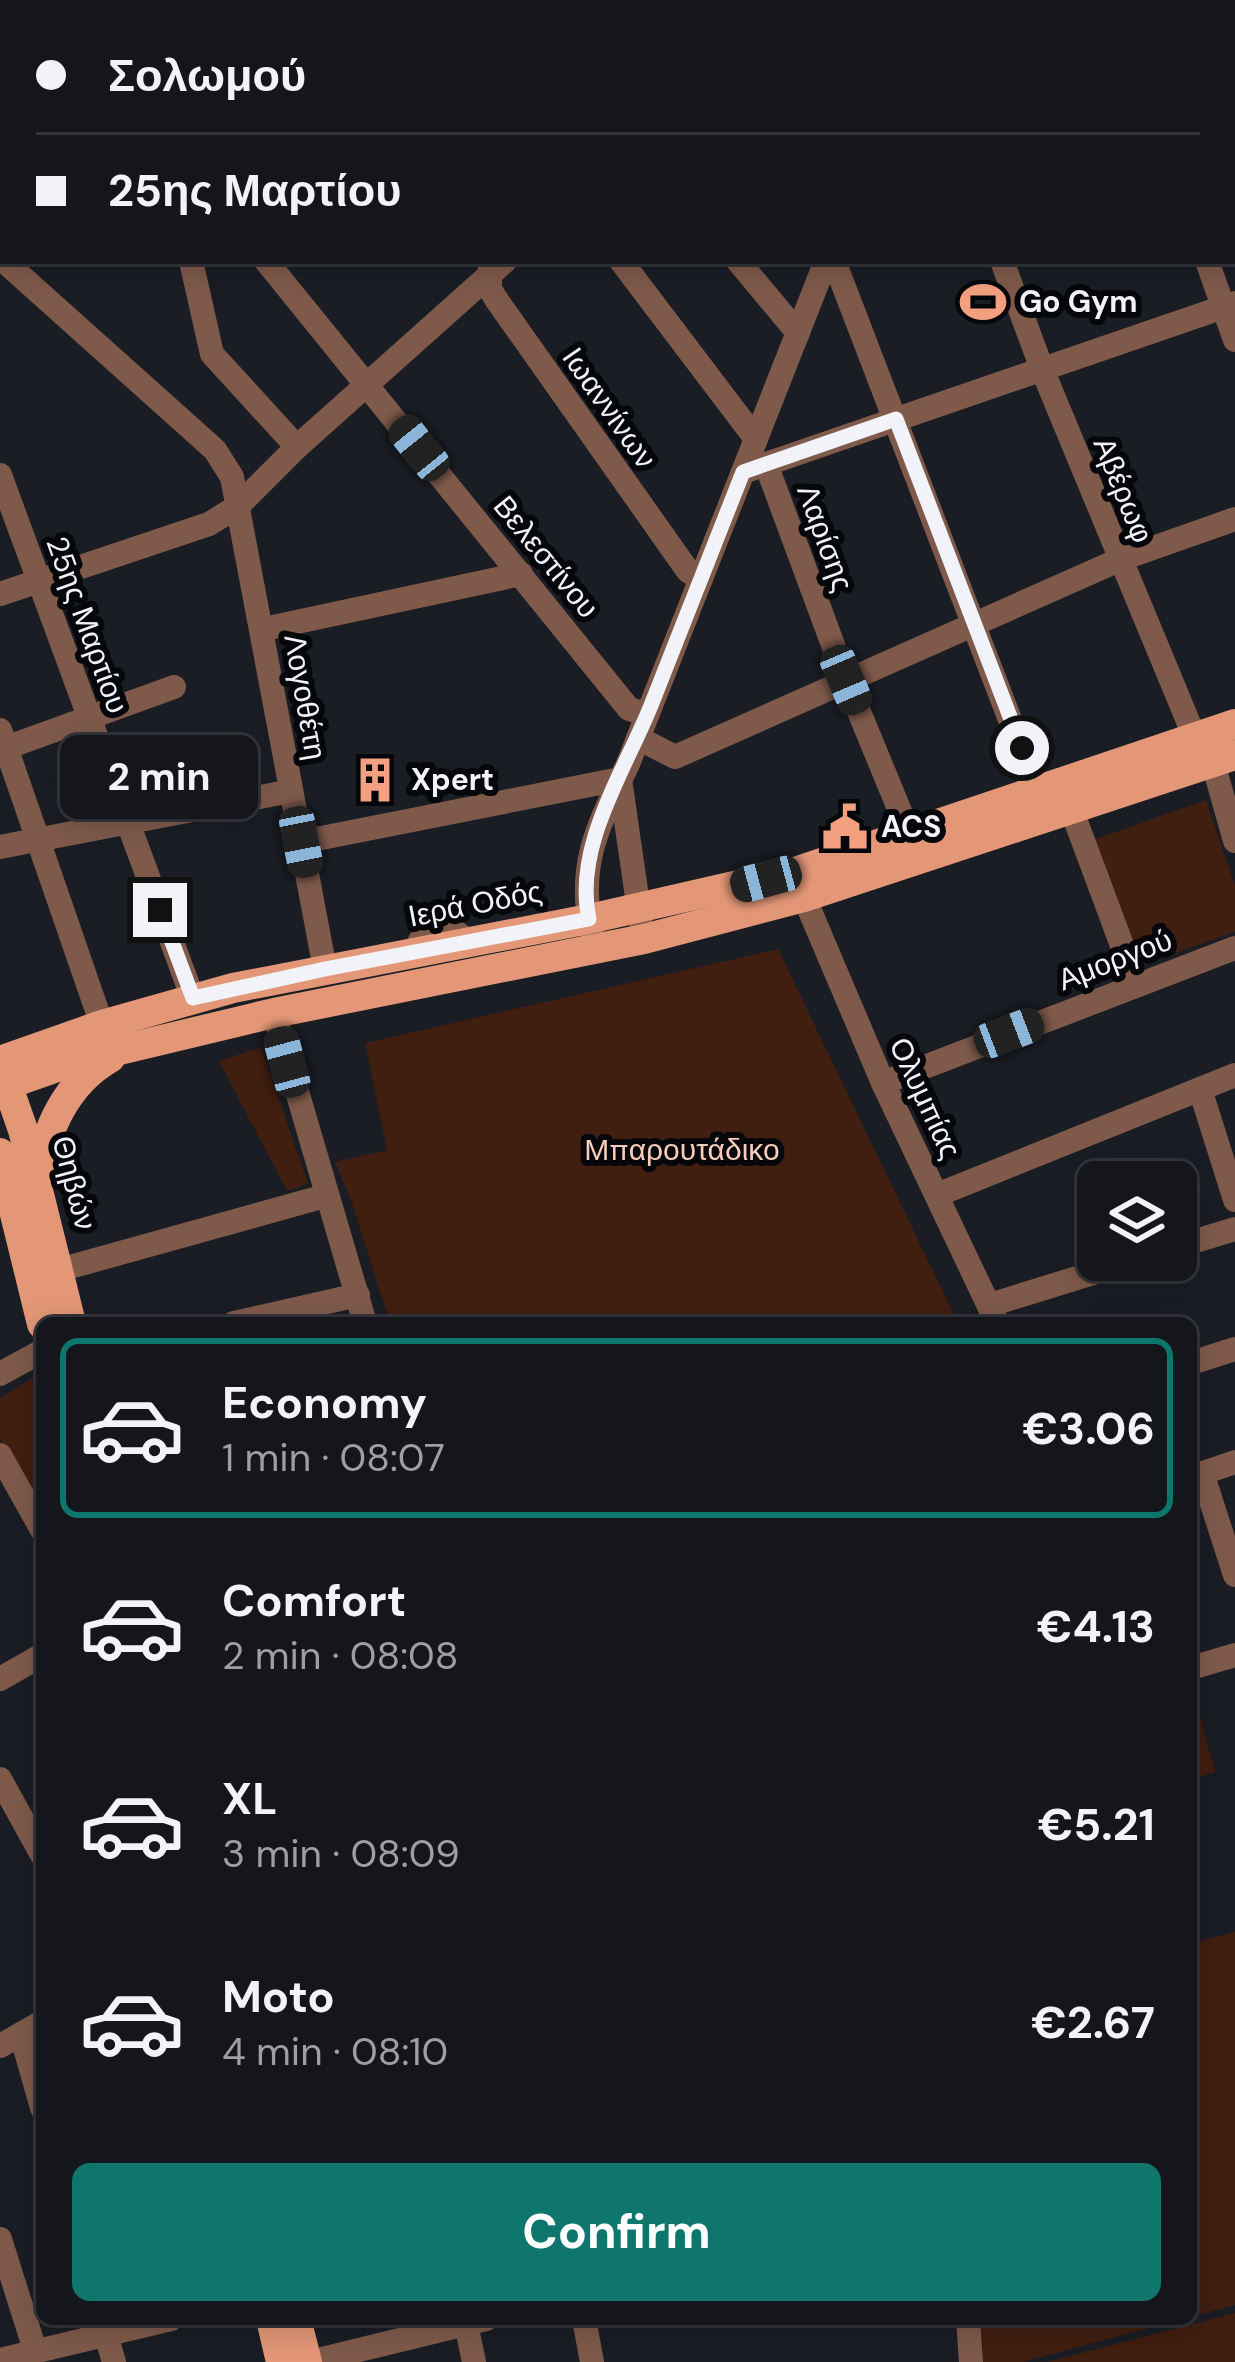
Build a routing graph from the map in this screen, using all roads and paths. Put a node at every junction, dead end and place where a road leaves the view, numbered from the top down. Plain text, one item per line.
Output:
1 (192, 264) edge
2 (268, 264) edge
3 (623, 264) edge
4 (740, 264) edge
5 (829, 264) edge
6 (831, 264) edge
7 (1003, 264) edge
8 (1208, 264) edge
9 (7, 265) edge
10 (495, 266) edge
11 (1228, 305) edge
12 (798, 333) junction
13 (1235, 340) edge
14 (1042, 369) junction
15 (369, 385) junction
16 (896, 419) junction
17 (756, 439) junction
18 (297, 447) junction
19 (754, 468) junction
20 (0, 476) edge
21 (238, 506) junction
22 (1235, 519) edge
23 (1120, 560) junction
24 (521, 574) junction
25 (701, 579) junction
26 (39, 580) junction
27 (0, 594) edge
28 (976, 625) junction
29 (264, 629) junction
30 (846, 680) junction
31 (174, 686) dead end
32 (89, 718) junction
33 (1235, 724) edge
34 (643, 726) junction
35 (2, 742) edge
36 (1214, 752) edge
37 (620, 779) junction
38 (291, 790) junction
39 (1037, 790) junction
40 (1072, 811) junction
41 (128, 822) junction
42 (909, 833) junction
43 (40, 841) junction
44 (1235, 841) edge
45 (301, 842) junction
46 (0, 847) edge
47 (804, 897) junction
48 (641, 924) junction
49 (592, 934) junction
50 (1235, 948) edge
51 (325, 969) junction
52 (1136, 983) junction
53 (193, 998) junction
54 (274, 1013) junction
55 (103, 1025) junction
56 (119, 1052) junction
57 (2, 1074) edge
58 (1235, 1075) edge
59 (883, 1083) junction
60 (1200, 1089) junction
61 (0, 1153) edge
62 (937, 1195) junction
63 (325, 1196) junction
64 (1235, 1200) edge
65 (46, 1219) junction
66 (1235, 1228) edge
67 (1197, 1240) edge
68 (59, 1270) junction
69 (1080, 1281) edge
70 (358, 1295) junction
71 (993, 1314) edge
72 (40, 1317) edge
73 (70, 1317) edge
74 (261, 1317) edge
75 (364, 1317) edge
76 (1235, 1349) edge
77 (36, 1354) edge
78 (1197, 1361) edge
79 (0, 1374) edge
80 (0, 1455) edge
81 (1235, 1462) edge
82 (1197, 1475) edge
83 (1197, 1476) edge
84 (36, 1519) edge
85 (1226, 1520) edge
86 (1235, 1575) edge
87 (1235, 1655) edge
88 (36, 1658) edge
89 (1197, 1665) edge
90 (0, 1679) edge
91 (0, 1779) edge
92 (36, 1844) edge
93 (21, 2034) edge
94 (36, 2087) edge
95 (0, 2239) edge
96 (272, 2325) edge
97 (298, 2325) edge
98 (456, 2325) edge
99 (472, 2325) edge
100 (585, 2325) edge
101 (968, 2325) edge
102 (104, 2326) edge
103 (35, 2350) junction
104 (0, 2360) edge
105 (114, 2362) edge
106 (281, 2362) edge
107 (309, 2362) edge
108 (474, 2362) edge
109 (592, 2362) edge
110 (971, 2362) edge

1 - 18 street
2 - 15 street, Βελεστίνου
3 - 17 street
4 - 12 street
5 - 12 street
6 - 16 street
7 - 14 street, Αβέρωφ
8 - 11 street
9 - 21 street, Λογοθέτη
10 - 15 street
10 - 25 street, Ιωαννίνων
11 - 13 street
11 - 14 street
12 - 17 street
14 - 16 street
14 - 23 street, Αβέρωφ
15 - 18 street
15 - 24 street, Βελεστίνου
16 - 19 street
16 - 28 street
17 - 19 street
18 - 21 street
19 - 25 street
19 - 30 street, Λαρίσης
20 - 26 street, 25ης Μαρτίου
21 - 26 street
21 - 29 street, Λογοθέτη
22 - 23 street
23 - 28 street
23 - 36 street, Αβέρωφ
24 - 29 street
24 - 34 street, Βελεστίνου
25 - 34 street
26 - 27 street
26 - 32 street, 25ης Μαρτίου
28 - 30 street
28 - 39 street
29 - 38 street, Λογοθέτη
30 - 34 street, Βελεστίνου
30 - 42 street, Λαρίσης
31 - 32 street
32 - 35 street
32 - 41 street, 25ης Μαρτίου
33 - 36 main road, Ιερά Οδός
34 - 37 street
35 - 43 street
36 - 39 main road, Ιερά Οδός
36 - 40 main road, Ιερά Οδός
36 - 44 street, Αβέρωφ
37 - 45 street
37 - 48 street
37 - 49 street
38 - 41 street
38 - 45 street, Λογοθέτη
39 - 42 main road, Ιερά Οδός
40 - 47 main road, Ιερά Οδός
40 - 52 street
41 - 43 street
41 - 53 street, 25ης Μαρτίου
42 - 48 main road, Ιερά Οδός
43 - 46 street
43 - 55 street
45 - 51 street, Λογοθέτη
47 - 48 main road, Ιερά Οδός
47 - 59 street, Ολυμπίας
48 - 49 main road, Ιερά Οδός
49 - 51 main road, Ιερά Οδός
49 - 54 main road, Ιερά Οδός
50 - 52 street, Αμοργού
51 - 53 main road, Ιερά Οδός
52 - 59 street, Αμοργού
53 - 55 main road, Ιερά Οδός
54 - 56 main road, Ιερά Οδός
54 - 63 street
55 - 57 main road, Ιερά Οδός
56 - 57 main road, Ιερά Οδός
56 - 65 main road
57 - 65 main road, Θηβών
58 - 60 street
59 - 62 street, Ολυμπίας
60 - 62 street
60 - 64 street
61 - 72 main road
62 - 71 street, Ολυμπίας
63 - 68 street
63 - 70 street
65 - 68 main road, Θηβών
66 - 67 street
68 - 73 main road, Θηβών
69 - 71 street
70 - 74 street
70 - 75 street
76 - 78 street
77 - 79 street
80 - 84 street
81 - 82 street
83 - 85 street
85 - 86 street
87 - 89 street
88 - 90 street
91 - 92 street
93 - 94 street
95 - 103 street
96 - 106 main road
97 - 107 main road
98 - 107 street
99 - 108 street
100 - 109 street
101 - 110 street
102 - 103 street
102 - 105 street
103 - 104 street

